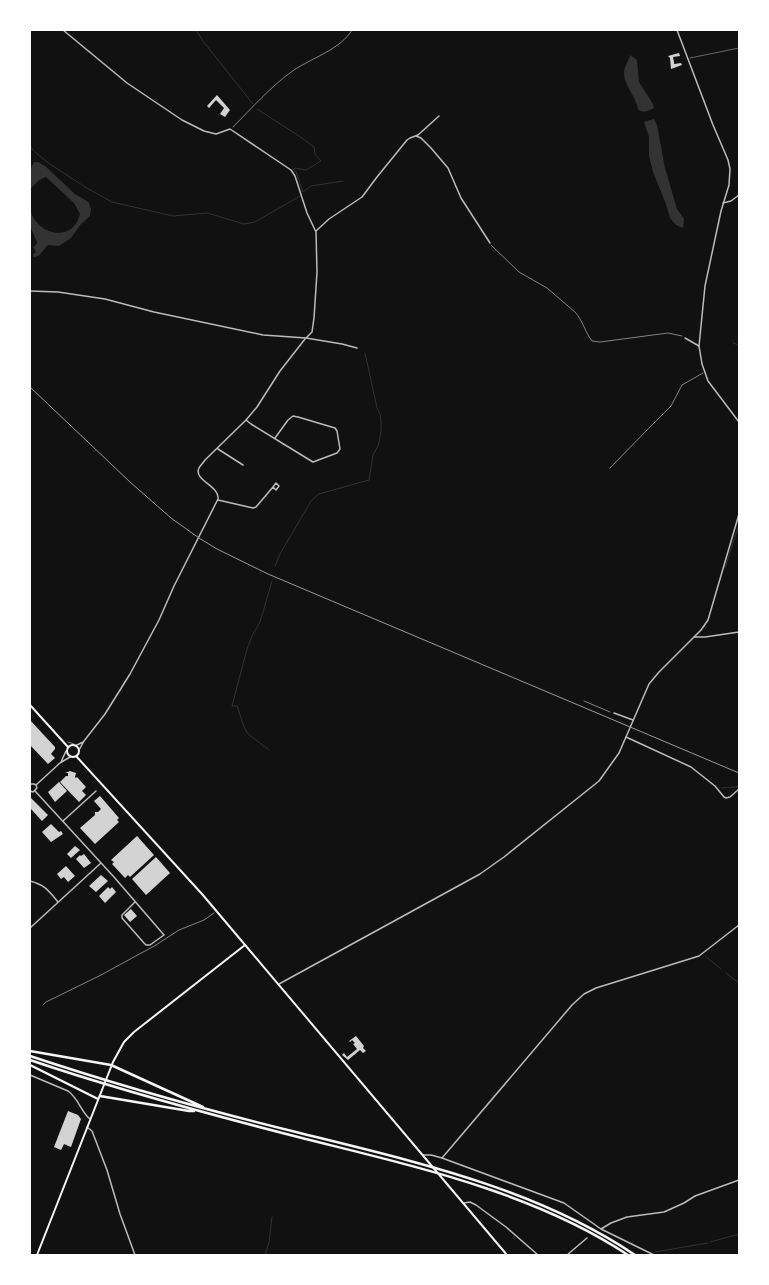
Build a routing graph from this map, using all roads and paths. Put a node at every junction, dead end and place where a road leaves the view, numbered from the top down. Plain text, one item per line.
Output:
1 (63, 30) edge
2 (352, 30) edge
3 (677, 30) edge
4 (739, 48) edge
5 (688, 58) junction
6 (439, 116) dead end
7 (230, 129) junction
8 (416, 136) junction
9 (739, 195) edge
10 (723, 202) junction
11 (316, 231) junction
12 (490, 243) joint
13 (30, 291) edge
14 (685, 338) joint
15 (306, 339) junction
16 (699, 346) junction
17 (357, 348) dead end
18 (704, 373) junction
19 (246, 420) junction
20 (739, 422) edge
21 (275, 438) junction
22 (217, 448) junction
23 (243, 466) dead end
24 (610, 468) dead end
25 (273, 487) dead end
26 (218, 500) junction
27 (739, 514) edge
28 (700, 632) junction
29 (739, 632) edge
30 (694, 637) junction
31 (702, 637) junction
32 (584, 700) dead end
33 (30, 705) edge
34 (614, 713) joint
35 (633, 720) junction
36 (626, 737) junction
37 (62, 740) junction
38 (84, 740) junction
39 (76, 745) junction
40 (68, 747) junction
41 (79, 750) junction
42 (66, 751) junction
43 (76, 756) junction
44 (70, 757) junction
45 (60, 763) junction
46 (30, 784) edge
47 (36, 785) junction
48 (739, 789) edge
49 (30, 791) edge
50 (36, 791) junction
51 (96, 791) dead end
52 (63, 821) junction
53 (101, 864) junction
54 (30, 881) edge
55 (58, 902) junction
56 (135, 902) junction
57 (217, 911) junction
58 (739, 925) edge
59 (30, 928) edge
60 (245, 945) junction
61 (279, 984) junction
62 (42, 1005) dead end
63 (30, 1051) edge
64 (30, 1056) edge
65 (30, 1060) edge
66 (30, 1065) edge
67 (111, 1066) junction
68 (30, 1075) edge
69 (99, 1098) junction
70 (207, 1109) junction
71 (197, 1111) junction
72 (90, 1119) junction
73 (87, 1127) junction
74 (423, 1155) junction
75 (442, 1158) junction
76 (739, 1180) edge
77 (464, 1203) junction
78 (601, 1229) junction
79 (587, 1238) dead end
80 (37, 1255) edge
81 (135, 1255) edge
82 (507, 1255) edge
83 (538, 1255) edge
84 (567, 1255) edge
85 (628, 1255) edge
86 (635, 1255) edge
87 (654, 1255) edge

1 - 7 street
2 - 7 path
3 - 5 street
4 - 5 lane
5 - 10 street
6 - 8 street
7 - 11 street
8 - 11 street
8 - 12 street
9 - 10 street
10 - 16 street
11 - 15 street
12 - 14 path
13 - 15 street
14 - 16 street
15 - 17 street
15 - 19 street
16 - 18 street
18 - 20 street
18 - 24 path
19 - 21 street
19 - 22 street
21 - 21 street
22 - 23 street
22 - 26 street
25 - 26 street
26 - 38 street
27 - 28 street
28 - 30 street
28 - 31 street
29 - 31 street
30 - 31 street
30 - 35 street
32 - 34 path
33 - 37 main road
34 - 35 street
35 - 36 street
36 - 48 street
36 - 61 street
37 - 39 path
37 - 40 main road
38 - 39 street
38 - 41 street
39 - 40 main road
39 - 41 main road
40 - 42 main road
41 - 43 main road
42 - 44 main road
42 - 45 street
43 - 44 main road
43 - 57 main road
44 - 45 street
45 - 47 street
46 - 47 street
47 - 50 street
49 - 50 street
50 - 52 street
51 - 52 street
52 - 53 street
53 - 55 street
53 - 56 street
54 - 55 street
55 - 59 street
56 - 56 street
57 - 60 main road
57 - 62 path
58 - 75 street
60 - 61 main road
60 - 67 main road
61 - 74 main road
63 - 67 highway
64 - 70 highway
65 - 71 highway
66 - 69 highway
67 - 69 main road
67 - 70 highway
68 - 72 street
69 - 71 highway
69 - 72 main road
70 - 86 highway
71 - 85 highway
72 - 73 main road
73 - 80 main road
73 - 81 street
74 - 75 street
74 - 77 main road
75 - 78 street
76 - 78 street
77 - 82 main road
77 - 83 street
78 - 87 street
79 - 84 street

